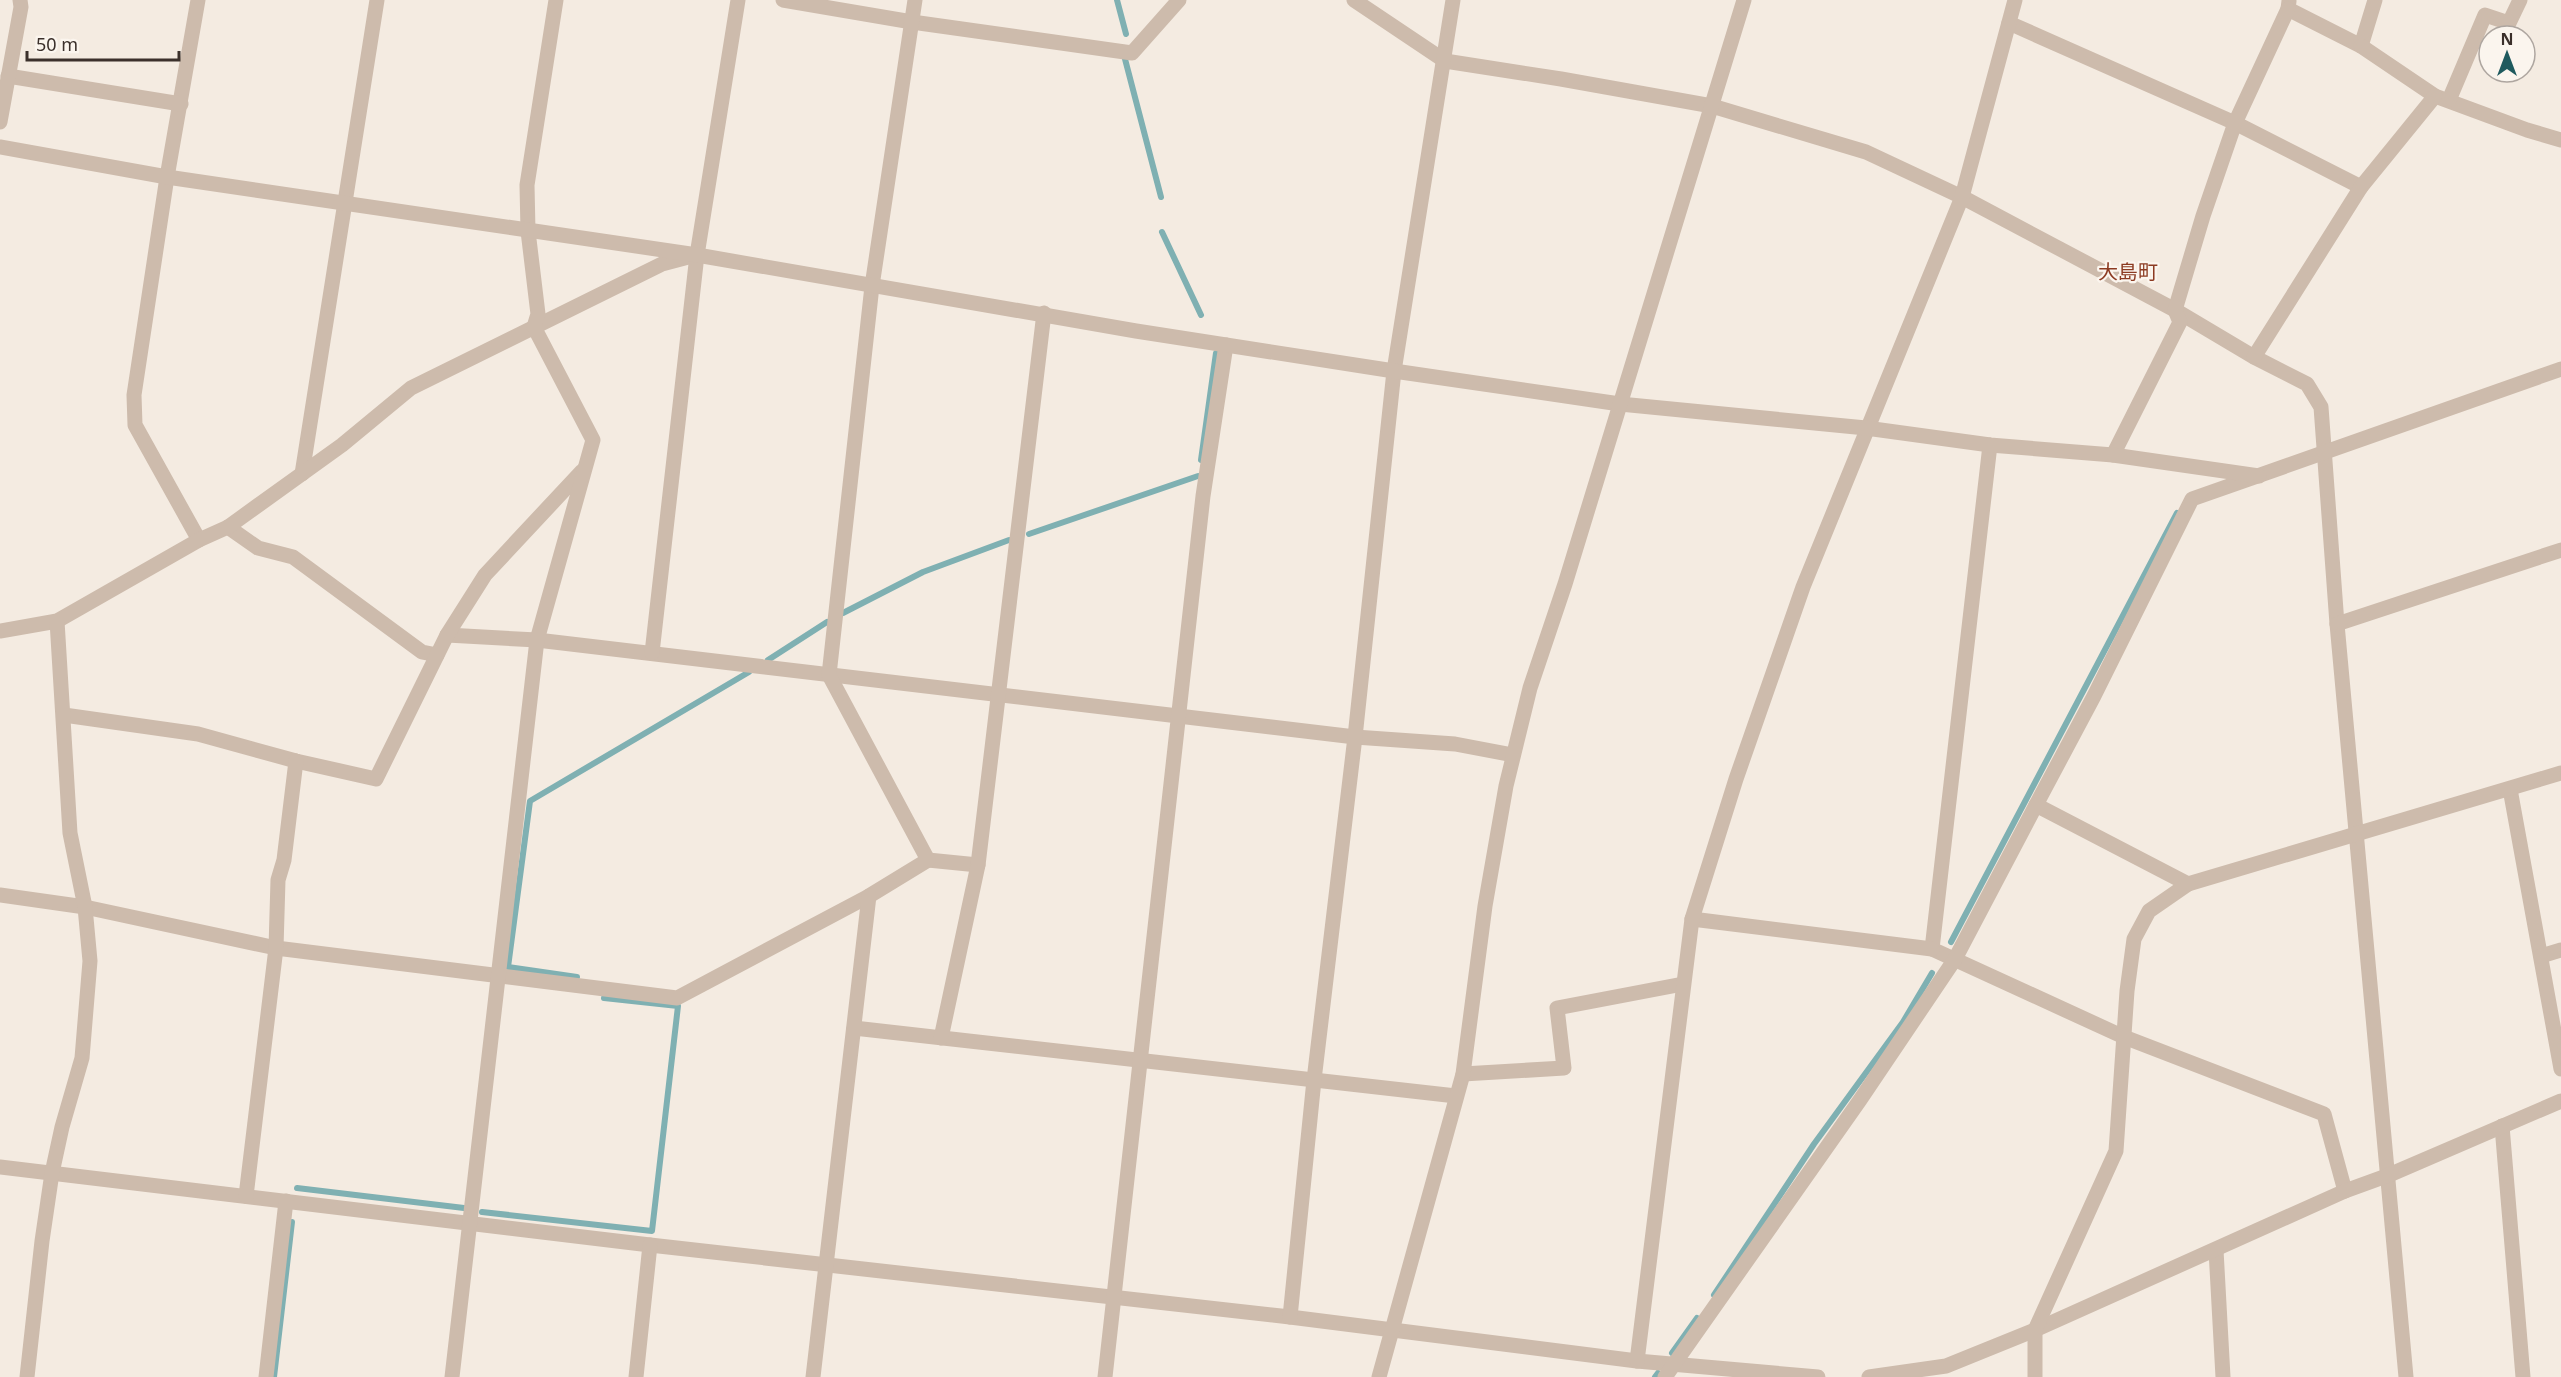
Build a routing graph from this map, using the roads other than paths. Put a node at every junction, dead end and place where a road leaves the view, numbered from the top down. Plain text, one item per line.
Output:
1 (20, 0) edge
2 (198, 0) edge
3 (377, 0) edge
4 (556, 0) edge
5 (738, 0) edge
6 (783, 0) edge
7 (915, 0) edge
8 (1179, 0) edge
9 (1354, 0) edge
10 (1453, 0) edge
11 (1744, 0) edge
12 (2015, 0) edge
13 (2375, 0) edge
14 (2520, 0) edge
15 (2288, 4) edge
16 (912, 22) junction
17 (2009, 23) junction
18 (2361, 46) junction
19 (1445, 61) junction
20 (8, 76) junction
21 (2442, 98) junction
22 (181, 104) junction
23 (1712, 106) junction
24 (0, 122) edge
25 (2235, 123) junction
26 (2561, 140) edge
27 (0, 147) edge
28 (167, 177) junction
29 (2361, 187) junction
30 (1962, 197) junction
31 (344, 204) junction
32 (528, 231) junction
33 (697, 255) junction
34 (872, 286) junction
35 (2175, 310) junction
36 (1044, 313) junction
37 (534, 327) junction
38 (1226, 345) junction
39 (2254, 357) junction
40 (2561, 369) edge
41 (1394, 371) junction
42 (1620, 404) junction
43 (1866, 428) junction
44 (1990, 445) junction
45 (2324, 454) junction
46 (2112, 455) junction
47 (585, 468) junction
48 (302, 474) junction
49 (2259, 476) junction
50 (228, 527) junction
51 (199, 540) junction
52 (2561, 550) edge
53 (57, 621) junction
54 (2337, 624) junction
55 (0, 631) edge
56 (447, 635) junction
57 (537, 640) junction
58 (652, 653) junction
59 (437, 655) junction
60 (829, 675) junction
61 (999, 696) junction
62 (64, 715) junction
63 (1179, 717) junction
64 (1355, 737) junction
65 (1513, 755) junction
66 (296, 760) junction
67 (2561, 772) edge
68 (2510, 789) junction
69 (2036, 805) junction
70 (2357, 835) junction
71 (928, 860) junction
72 (978, 866) junction
73 (2188, 884) junction
74 (0, 895) edge
75 (869, 896) junction
76 (85, 907) junction
77 (1692, 919) junction
78 (276, 948) junction
79 (1932, 949) junction
80 (2561, 950) edge
81 (2541, 956) junction
82 (1955, 959) junction
83 (499, 976) junction
84 (1683, 984) junction
85 (854, 1028) junction
86 (2124, 1037) junction
87 (940, 1038) junction
88 (1141, 1061) junction
89 (2561, 1069) edge
90 (1463, 1074) junction
91 (1314, 1080) junction
92 (1456, 1096) junction
93 (2561, 1101) edge
94 (2502, 1126) junction
95 (0, 1167) edge
96 (52, 1173) junction
97 (2389, 1175) junction
98 (2345, 1191) junction
99 (246, 1196) junction
100 (286, 1201) junction
101 (471, 1223) junction
102 (650, 1245) junction
103 (2216, 1250) junction
104 (828, 1264) junction
105 (1114, 1297) junction
106 (1290, 1317) junction
107 (1393, 1330) junction
108 (2035, 1330) junction
109 (1637, 1361) junction
110 (1674, 1363) junction
111 (1942, 1371) edge
112 (27, 1377) edge
113 (266, 1377) edge
114 (452, 1377) edge
115 (636, 1377) edge
116 (813, 1377) edge
117 (1105, 1377) edge
118 (1379, 1377) edge
119 (1665, 1377) edge
120 (1818, 1377) edge
121 (1869, 1377) edge
122 (2035, 1377) edge
123 (2223, 1377) edge
124 (2406, 1377) edge
125 (2523, 1377) edge

1 - 20 street
2 - 22 street
3 - 31 street
4 - 32 street
5 - 33 street
6 - 16 street
7 - 16 street
8 - 16 street
9 - 19 street
10 - 19 street
11 - 23 street
12 - 17 street
13 - 18 street
14 - 21 street
15 - 18 street
15 - 25 street
16 - 34 street
17 - 25 street
17 - 30 street
18 - 21 street
19 - 23 street
19 - 41 street
20 - 22 street
20 - 24 street
21 - 26 street
21 - 29 street
22 - 28 street
23 - 30 street
23 - 42 street
25 - 29 street
25 - 35 street
27 - 28 street
28 - 31 street
28 - 51 street
29 - 39 street
30 - 35 street
30 - 43 street
31 - 32 street
31 - 48 street
32 - 33 street
32 - 37 street
33 - 34 street
33 - 37 street
33 - 58 street
34 - 36 street
34 - 60 street
35 - 39 street
35 - 46 street
36 - 38 street
36 - 61 street
37 - 47 street
37 - 48 street
38 - 41 street
38 - 63 street
39 - 45 street
40 - 45 street
41 - 42 street
41 - 64 street
42 - 43 street
42 - 65 street
43 - 44 street
43 - 77 street
44 - 46 street
44 - 79 street
45 - 49 street
45 - 54 street
46 - 49 street
47 - 56 street
47 - 57 street
48 - 50 street
49 - 69 street
50 - 51 street
50 - 59 street
51 - 53 street
52 - 54 street
53 - 55 street
53 - 62 street
54 - 70 street
56 - 57 street
56 - 59 street
57 - 58 street
57 - 83 street
58 - 60 street
59 - 66 street
60 - 61 street
60 - 71 street
61 - 63 street
61 - 72 street
62 - 66 street
62 - 76 street
63 - 64 street
63 - 88 street
64 - 65 street
64 - 91 street
65 - 90 street
66 - 78 street
67 - 68 street
68 - 70 street
68 - 81 street
69 - 73 street
69 - 82 street
70 - 73 street
70 - 97 street
71 - 72 street
71 - 75 street
72 - 87 street
73 - 86 street
74 - 76 street
75 - 83 street
75 - 85 street
76 - 78 street
76 - 96 street
77 - 79 street
77 - 84 street
78 - 83 street
78 - 99 street
79 - 82 street
80 - 81 street
81 - 89 street
82 - 86 street
82 - 110 street
83 - 101 street
84 - 90 street
84 - 109 street
85 - 87 street
85 - 104 street
86 - 98 street
86 - 108 street
87 - 88 street
88 - 91 street
88 - 105 street
90 - 92 street
91 - 92 street
91 - 106 street
92 - 107 street
93 - 94 street
94 - 97 street
94 - 125 street
95 - 96 street
96 - 99 street
96 - 112 street
97 - 98 street
97 - 124 street
98 - 103 street
99 - 100 street
100 - 101 street
100 - 113 street
101 - 102 street
101 - 114 street
102 - 104 street
102 - 115 street
103 - 108 street
103 - 123 street
104 - 105 street
104 - 116 street
105 - 106 street
105 - 117 street
106 - 107 street
107 - 109 street
107 - 118 street
108 - 111 street
108 - 122 street
109 - 110 street
110 - 119 street
110 - 120 street
111 - 121 street

